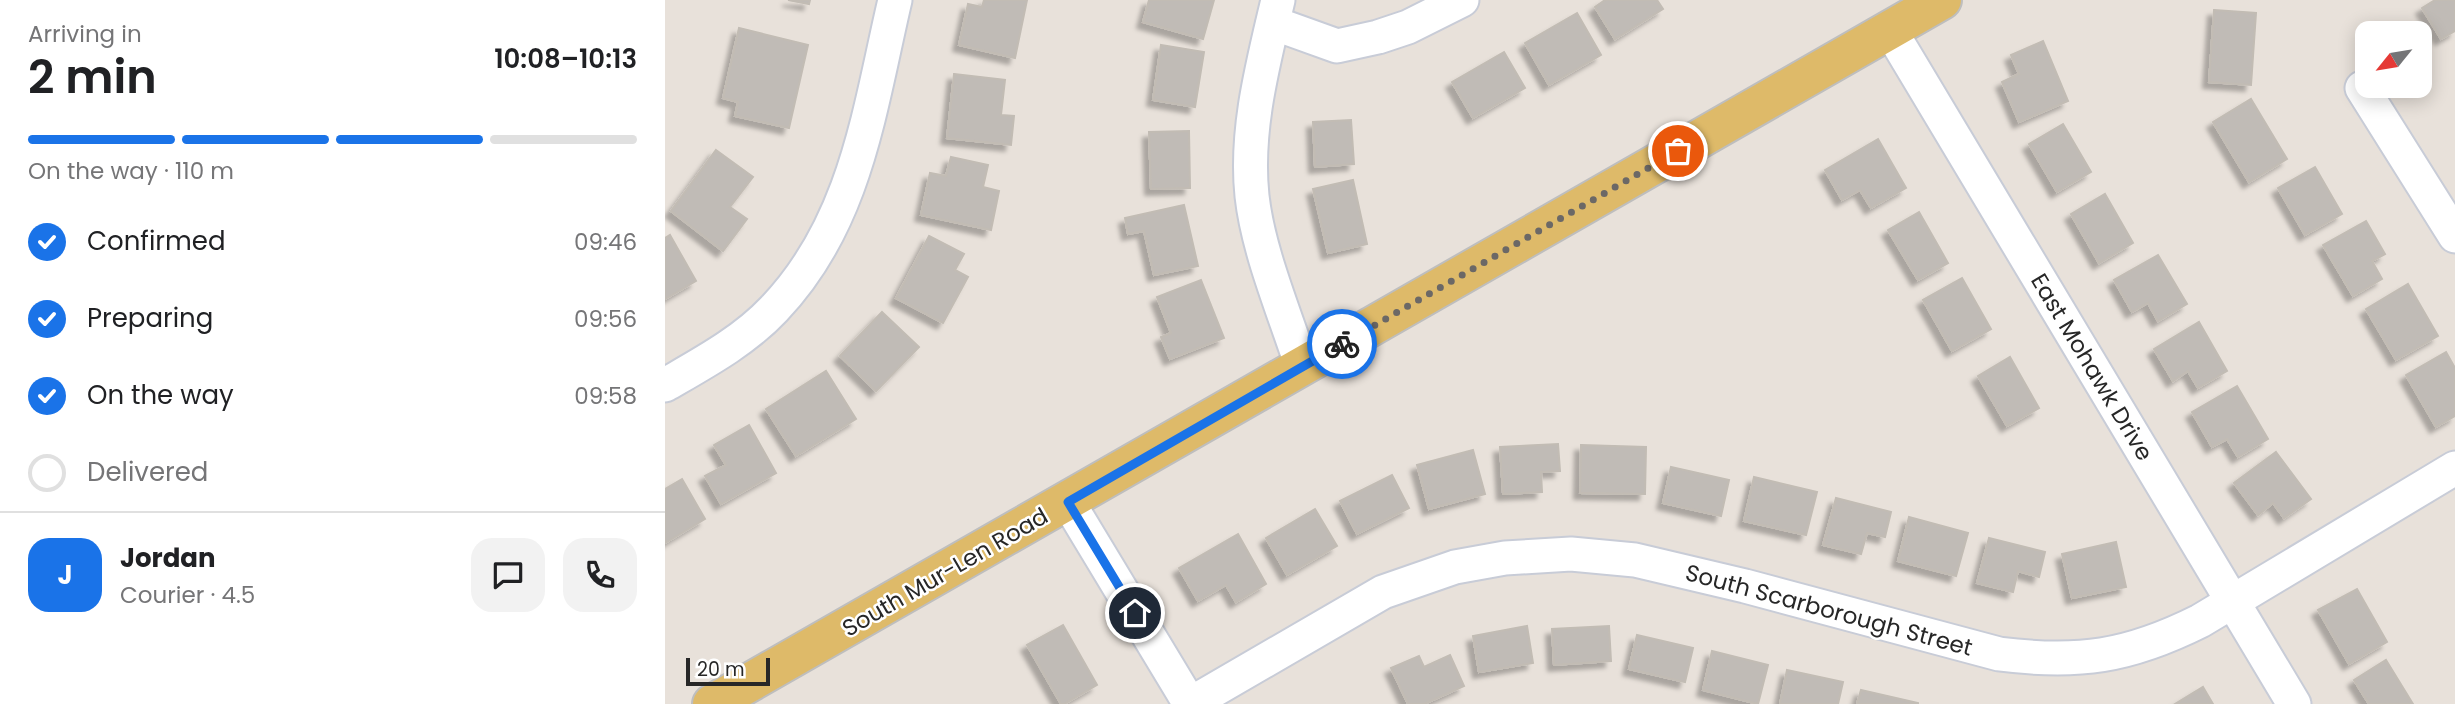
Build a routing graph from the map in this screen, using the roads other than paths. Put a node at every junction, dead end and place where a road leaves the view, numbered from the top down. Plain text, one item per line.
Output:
1 (895, 0) edge
2 (1462, 0) edge
3 (1942, 0) edge
4 (1275, 12) edge
5 (1890, 30) junction
6 (2368, 98) edge
7 (2455, 236) edge
8 (1302, 367) junction
9 (665, 385) edge
10 (2455, 468) edge
11 (1068, 502) junction
12 (2232, 602) junction
13 (712, 704) edge
14 (1190, 704) edge
15 (2294, 704) edge

1 - 9 street
2 - 4 street
3 - 5 main road, South Mur-Len Road
4 - 8 street
5 - 8 main road, South Mur-Len Road
5 - 12 street, East Mohawk Drive
6 - 7 street
8 - 11 main road, South Mur-Len Road
10 - 12 street, South Scarborough Street
11 - 13 main road, South Mur-Len Road
11 - 14 street
12 - 14 street, South Scarborough Street
12 - 15 street, East Mohawk Drive

